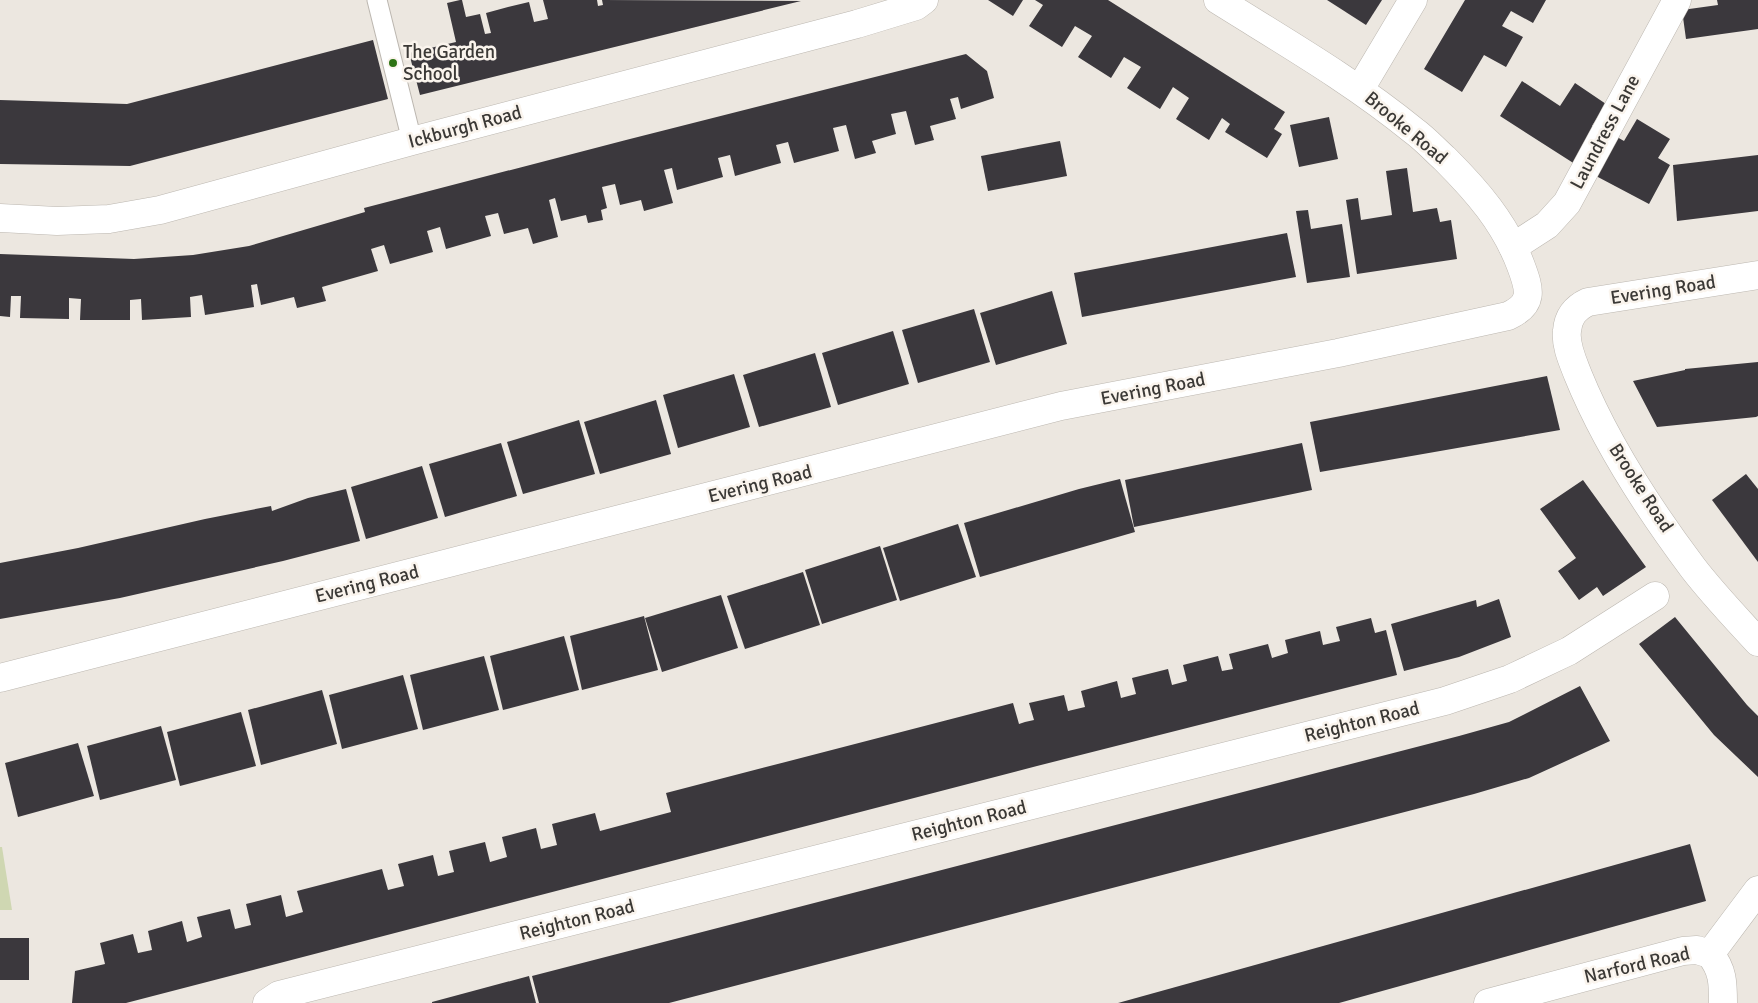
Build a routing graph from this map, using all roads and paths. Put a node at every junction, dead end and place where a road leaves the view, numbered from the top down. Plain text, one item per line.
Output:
1 (377, 0) edge
2 (924, 0) edge
3 (1218, 0) edge
4 (1413, 0) edge
5 (1677, 0) edge
6 (1360, 89) junction
7 (412, 141) junction
8 (0, 218) edge
9 (1513, 247) junction
10 (1758, 275) edge
11 (1522, 308) joint
12 (1572, 313) joint
13 (1655, 596) dead end
14 (1758, 642) edge
15 (0, 678) edge
16 (1758, 890) edge
17 (1710, 954) junction
18 (267, 1003) edge
19 (1488, 1003) edge
20 (1723, 1003) edge

1 - 7 lane
2 - 7 street, Ickburgh Road
3 - 6 street, Brooke Road
4 - 6 street
5 - 9 street, Laundress Lane
6 - 9 street, Brooke Road
7 - 8 street, Ickburgh Road
9 - 11 street, Brooke Road
10 - 12 street, Evering Road
11 - 15 street, Evering Road
12 - 14 street, Brooke Road
13 - 18 street, Reighton Road
16 - 17 street, Narford Road
17 - 19 street, Narford Road
17 - 20 street

